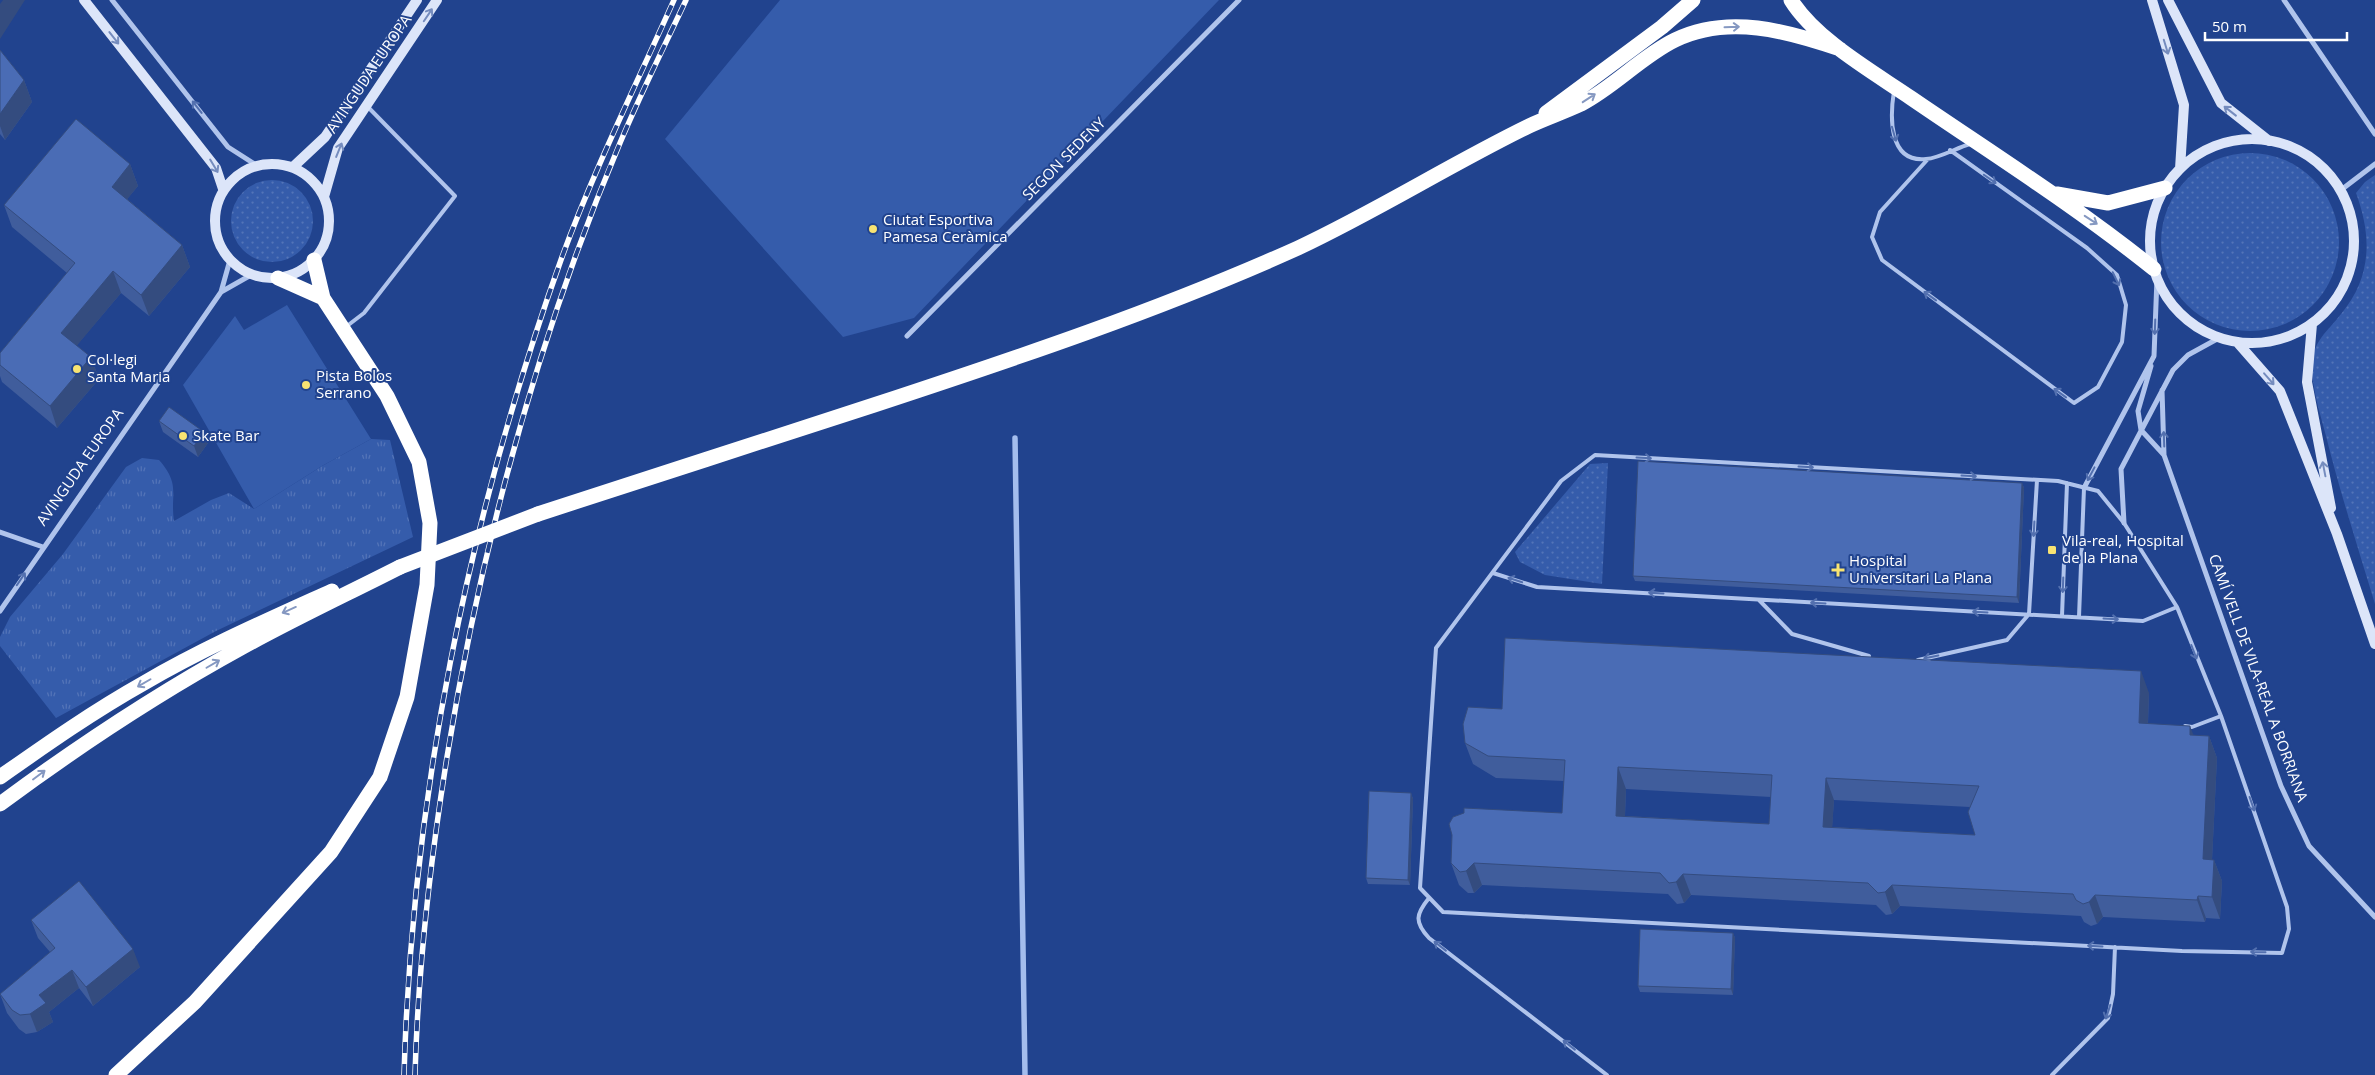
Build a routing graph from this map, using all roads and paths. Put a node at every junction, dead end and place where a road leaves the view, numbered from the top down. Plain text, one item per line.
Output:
1 (84, 0) edge
2 (112, 0) edge
3 (417, 0) edge
4 (437, 0) edge
5 (1239, 0) edge
6 (1694, 0) edge
7 (1791, 0) edge
8 (2152, 0) edge
9 (2168, 0) edge
10 (2284, 0) edge
11 (1840, 48) junction
12 (1895, 87) junction
13 (366, 106) junction
14 (1529, 126) junction
15 (2375, 134) edge
16 (2269, 141) junction
17 (1975, 142) junction
18 (1950, 150) junction
19 (1928, 159) junction
20 (2375, 164) edge
21 (256, 165) junction
22 (293, 167) junction
23 (2180, 169) junction
24 (2166, 188) junction
25 (223, 189) junction
26 (2341, 190) junction
27 (2050, 193) junction
28 (324, 197) junction
29 (230, 260) junction
30 (314, 260) junction
31 (2155, 273) junction
32 (251, 274) junction
33 (278, 278) junction
34 (222, 292) junction
35 (323, 298) junction
36 (2312, 324) junction
37 (343, 329) junction
38 (907, 336) dead end
39 (2219, 338) junction
40 (2237, 342) junction
41 (2154, 356) junction
42 (2162, 390) junction
43 (2141, 430) junction
44 (2164, 454) junction
45 (2037, 480) junction
46 (2068, 483) junction
47 (2084, 488) junction
48 (2124, 523) junction
49 (0, 532) edge
50 (2336, 534) junction
51 (42, 547) junction
52 (400, 567) junction
53 (1493, 573) junction
54 (1758, 599) junction
55 (2177, 606) junction
56 (0, 610) edge
57 (2029, 614) junction
58 (2062, 616) junction
59 (2079, 617) junction
60 (2375, 644) edge
61 (1869, 656) edge
62 (1918, 660) edge
63 (2221, 716) junction
64 (2183, 726) edge
65 (0, 777) edge
66 (0, 804) edge
67 (1429, 898) junction
68 (2375, 917) edge
69 (2115, 947) junction
70 (116, 1075) edge
71 (1607, 1075) edge
72 (2052, 1075) edge

1 -> 25 main road
21 -> 2 street
3 - 22 main road, AVINGUDA EUROPA
13 -> 4 main road, AVINGUDA EUROPA
5 - 38 street, SEGON SEDENY
6 - 14 highway
7 - 11 highway
8 -> 23 main road
16 -> 9 main road
10 - 15 street
11 - 12 highway
14 -> 11 highway
12 - 17 highway
12 -> 19 lane
28 -> 13 main road, AVINGUDA EUROPA
13 - 37 lane
14 - 52 highway, bridge
16 - 23 main road
16 - 26 main road
17 - 18 lane
17 - 27 highway
18 - 19 lane
18 -> 19 lane
20 - 26 street
21 - 22 main road
21 - 25 main road
22 - 28 main road
23 - 24 main road
24 - 27 highway
24 - 31 main road
25 - 29 main road
26 - 36 main road
27 -> 31 highway
28 - 30 main road
29 - 32 main road
29 - 34 street, AVINGUDA EUROPA
30 - 33 main road
30 - 35 highway
31 - 39 main road
31 -> 41 street
32 - 33 main road
32 - 34 street, AVINGUDA EUROPA
33 - 35 highway
34 - 51 street, AVINGUDA EUROPA
35 - 37 highway
36 - 40 main road
50 -> 36 main road
37 - 70 highway
39 - 40 main road
39 - 42 street
40 -> 50 main road
41 - 43 street
41 -> 47 street
42 - 43 street
44 -> 42 street
43 - 44 street
43 - 48 street
44 - 68 street, CAMÍ VELL DE VILA-REAL A BORRIANA
45 - 46 lane
53 -> 45 lane
45 -> 57 lane
46 - 47 lane
46 -> 58 lane
47 - 48 lane
47 - 59 lane
48 - 55 lane
49 - 51 street
50 - 60 main road
56 -> 51 street, AVINGUDA EUROPA
52 -> 65 highway
66 -> 52 highway
54 -> 53 lane
53 - 67 lane
57 -> 54 lane
54 - 61 lane
59 -> 55 lane
55 -> 63 lane
57 - 58 lane
57 -> 62 lane
58 - 59 lane
63 - 64 lane
63 -> 69 lane
69 -> 67 lane
71 -> 67 lane
69 -> 72 lane

